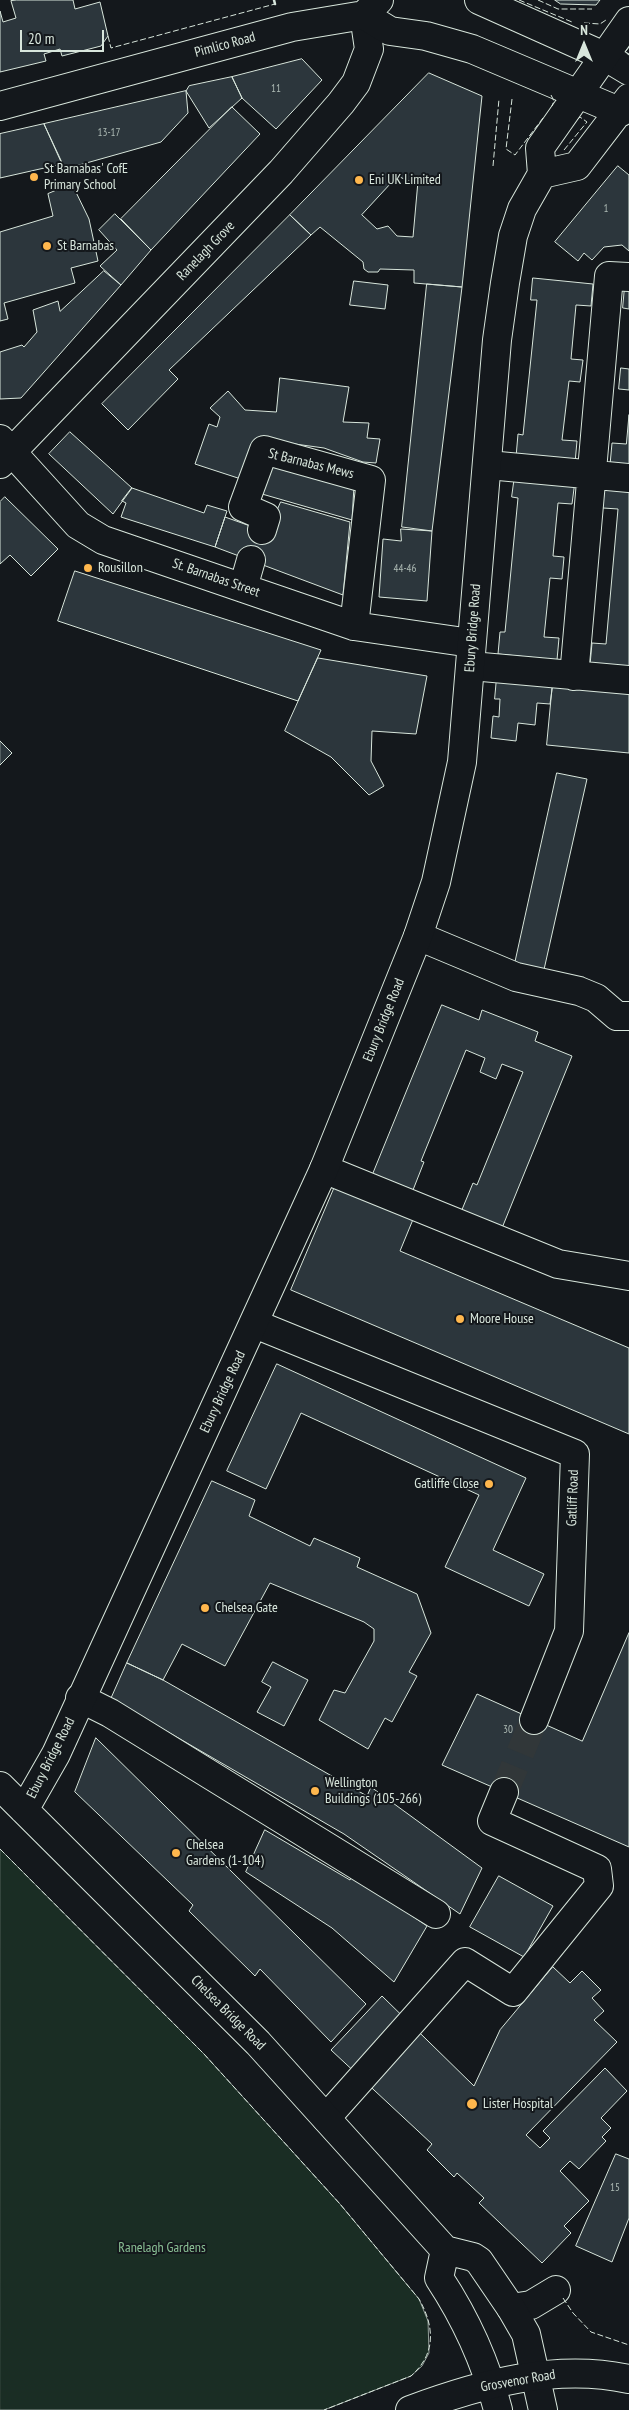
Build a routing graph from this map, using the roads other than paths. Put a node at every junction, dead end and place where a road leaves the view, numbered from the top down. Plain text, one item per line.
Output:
1 (478, 0) edge
2 (371, 8) edge
3 (629, 21) edge
4 (604, 56) junction
5 (629, 71) edge
6 (579, 94) junction
7 (0, 106) edge
8 (626, 108) edge
9 (542, 174) junction
10 (629, 277) edge
11 (4, 452) edge
12 (488, 465) junction
13 (593, 475) junction
14 (629, 478) edge
15 (262, 530) dead end
16 (252, 560) dead end
17 (243, 588) junction
18 (354, 626) junction
19 (471, 655) junction
20 (574, 676) junction
21 (629, 680) edge
22 (418, 936) junction
23 (629, 1016) edge
24 (324, 1169) junction
25 (629, 1276) edge
26 (255, 1324) junction
27 (375, 1355) dead end
28 (349, 1362) junction
29 (80, 1698) junction
30 (534, 1720) tunnel mouth
31 (0, 1786) edge
32 (504, 1792) tunnel mouth
33 (24, 1810) junction
34 (436, 1914) dead end
35 (326, 2118) junction
36 (445, 2250) junction
37 (556, 2290) dead end
38 (511, 2308) junction
39 (537, 2376) junction
40 (629, 2379) edge
41 (491, 2384) junction
42 (410, 2410) edge
43 (498, 2410) edge
44 (543, 2410) edge

1 - 4 main road
2 - 6 main road
2 - 7 main road, Pimlico Road
2 - 11 main road, Ranelagh Grove
3 - 4 main road
4 - 5 main road
4 - 6 main road
6 - 8 main road
6 - 9 main road
8 - 9 main road
9 - 12 main road, Ebury Bridge Road
10 - 13 main road
11 - 17 main road, St. Barnabas Street
12 - 13 main road
12 - 19 main road, Ebury Bridge Road
13 - 14 main road
13 - 20 main road
15 - 18 main road, St Barnabas Mews
16 - 17 main road
17 - 18 main road, St. Barnabas Street
18 - 19 main road, St. Barnabas Street
19 - 20 main road, St. Barnabas Street
19 - 22 main road, Ebury Bridge Road
20 - 21 main road, St. Barnabas Street
22 - 23 main road
22 - 24 main road, Ebury Bridge Road
24 - 25 main road
24 - 26 main road, Ebury Bridge Road
26 - 28 main road, Gatliff Road
26 - 29 main road, Ebury Bridge Road
27 - 28 main road
28 - 30 main road, Gatliff Road
29 - 33 main road, Ebury Bridge Road
29 - 34 main road
31 - 33 main road, Chelsea Bridge Road
32 - 35 main road
33 - 35 main road, Chelsea Bridge Road
35 - 36 main road, Chelsea Bridge Road
36 - 38 main road
36 - 41 main road
37 - 38 main road
38 - 39 main road
39 - 40 main road, Grosvenor Road
39 - 41 main road, Grosvenor Road
39 - 44 main road
41 - 42 main road, Grosvenor Road
41 - 43 main road

